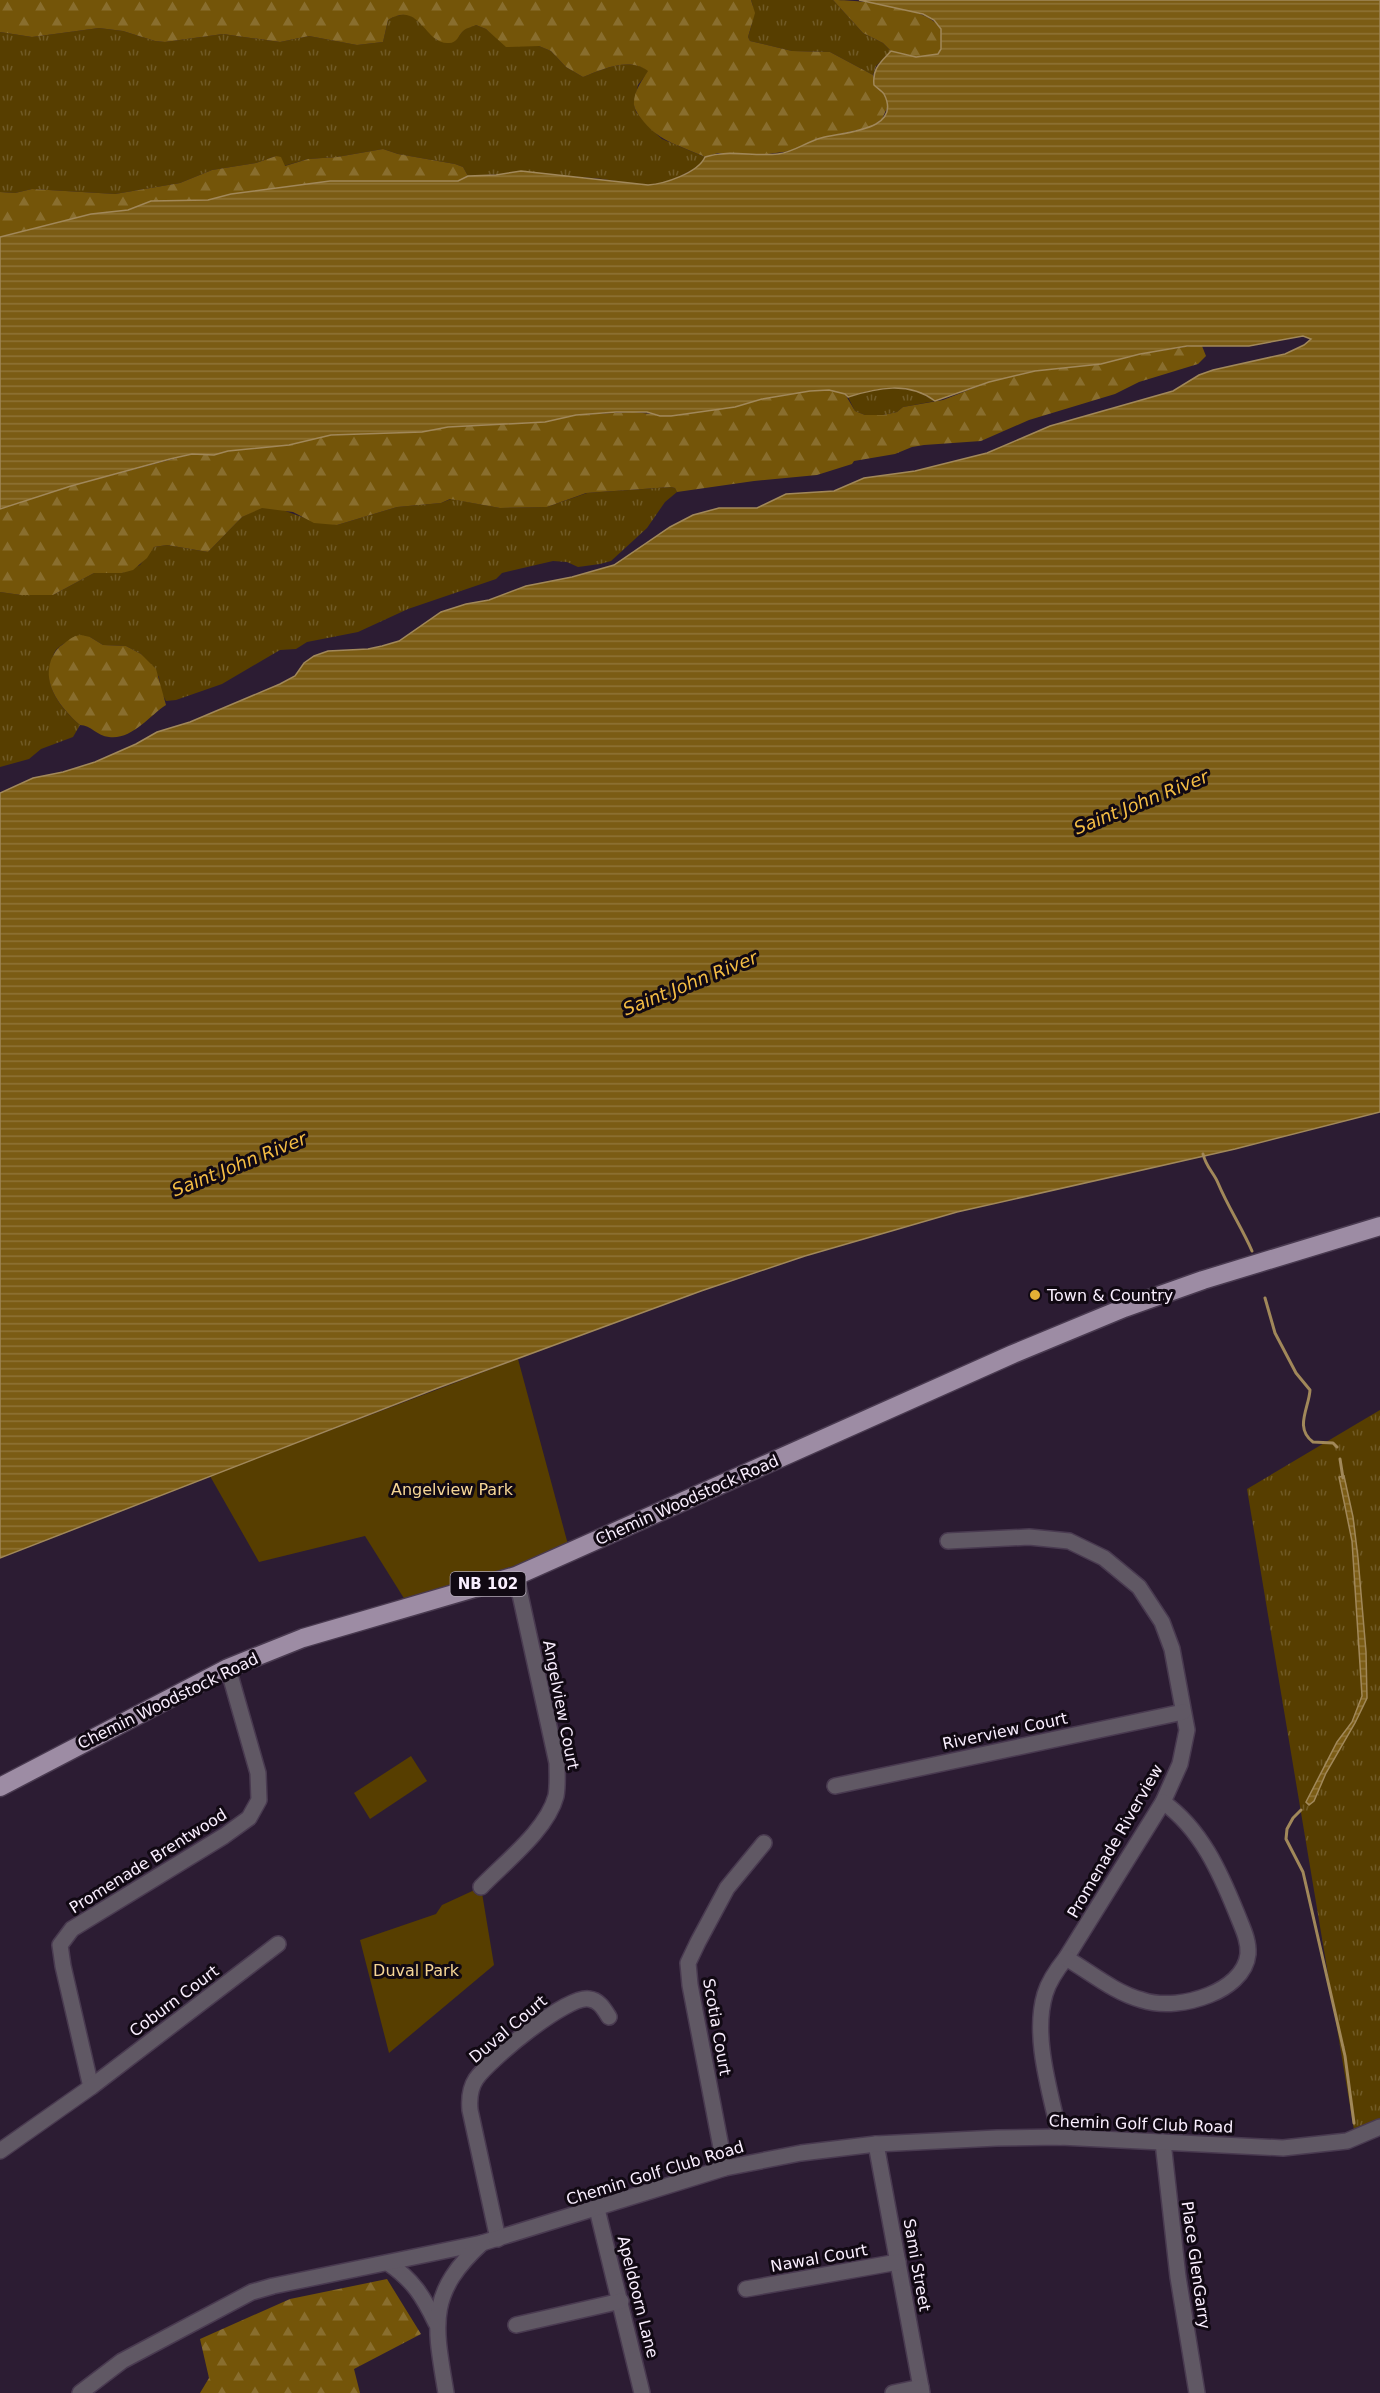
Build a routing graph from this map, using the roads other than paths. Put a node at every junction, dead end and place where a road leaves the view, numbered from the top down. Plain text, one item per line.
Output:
1 (1380, 1226) edge
2 (948, 1541) dead end
3 (516, 1576) junction
4 (228, 1668) junction
5 (1183, 1713) junction
6 (835, 1786) dead end
7 (0, 1787) edge
8 (1162, 1802) junction
9 (764, 1843) dead end
10 (481, 1887) dead end
11 (278, 1944) dead end
12 (1066, 1958) junction
13 (609, 2017) dead end
14 (92, 2087) junction
15 (1380, 2127) edge
16 (1060, 2138) junction
17 (1163, 2142) junction
18 (876, 2144) junction
19 (0, 2151) edge
20 (725, 2168) junction
21 (597, 2209) junction
22 (498, 2239) junction
23 (482, 2243) junction
24 (898, 2262) junction
25 (388, 2263) junction
26 (746, 2289) dead end
27 (621, 2301) junction
28 (436, 2323) junction
29 (516, 2325) dead end
30 (922, 2390) edge
31 (80, 2393) edge
32 (446, 2393) edge
33 (642, 2393) edge
34 (892, 2393) edge
35 (1197, 2393) edge

1 - 3 main road, Chemin Woodstock Road / NB 102
2 - 5 street, Promenade Riverview
3 - 4 main road, Chemin Woodstock Road / NB 102
3 - 10 street, Angelview Court
4 - 7 main road, Chemin Woodstock Road / NB 102
4 - 14 street, Promenade Brentwood
5 - 6 street, Riverview Court
5 - 8 street, Promenade Riverview
8 - 12 street, Promenade Riverview
8 - 12 street
9 - 20 street, Scotia Court
11 - 14 street, Coburn Court
12 - 16 street, Promenade Riverview
13 - 22 street, Duval Court
14 - 19 street, Coburn Court
15 - 17 street, Chemin Golf Club Road
16 - 17 street, Chemin Golf Club Road
16 - 18 street, Chemin Golf Club Road
17 - 35 street, Place GlenGarry
18 - 20 street, Chemin Golf Club Road
18 - 24 street, Sami Street
20 - 21 street, Chemin Golf Club Road
21 - 22 street, Chemin Golf Club Road
21 - 27 street, Apeldoorn Lane
22 - 23 street, Chemin Golf Club Road
23 - 25 street, Chemin Golf Club Road
23 - 28 street
24 - 26 street, Nawal Court
24 - 30 street, Sami Street
25 - 28 street
25 - 31 street, Chemin Golf Club Road
27 - 29 street
27 - 33 street, Apeldoorn Lane
28 - 32 street
30 - 34 street

